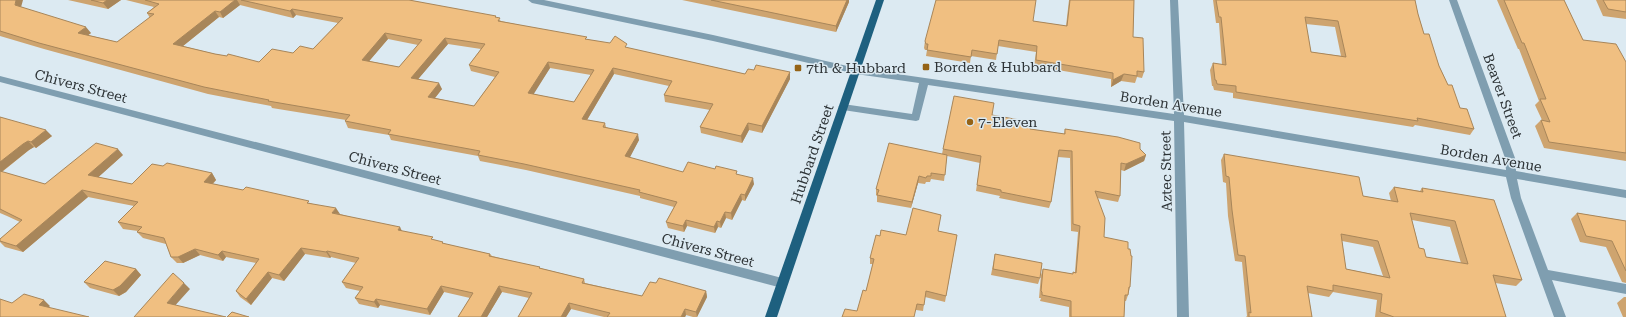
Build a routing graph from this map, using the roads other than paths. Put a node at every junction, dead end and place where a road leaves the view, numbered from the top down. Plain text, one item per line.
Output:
1 (532, 0) edge
2 (880, 0) edge
3 (1174, 0) edge
4 (1453, 0) edge
5 (856, 71) junction
6 (0, 79) edge
7 (924, 81) junction
8 (843, 107) junction
9 (1179, 118) junction
10 (1511, 176) junction
11 (1626, 194) edge
12 (1544, 274) junction
13 (782, 283) junction
14 (1626, 289) edge
15 (771, 317) edge
16 (1183, 317) edge
17 (1560, 317) edge

1 - 5 street, Borden Avenue
2 - 5 main road, Hubbard Street
3 - 9 street, Aztec Street
4 - 10 street, Beaver Street
5 - 7 street, Borden Avenue
5 - 8 main road, Hubbard Street
6 - 13 street, Chivers Street
7 - 8 street
7 - 9 street, Borden Avenue
8 - 13 main road, Hubbard Street
9 - 10 street, Borden Avenue
9 - 16 street, Aztec Street
10 - 11 street, Borden Avenue
10 - 12 street, Beaver Street
12 - 14 street
12 - 17 street, Beaver Street
13 - 15 main road, Hubbard Street

